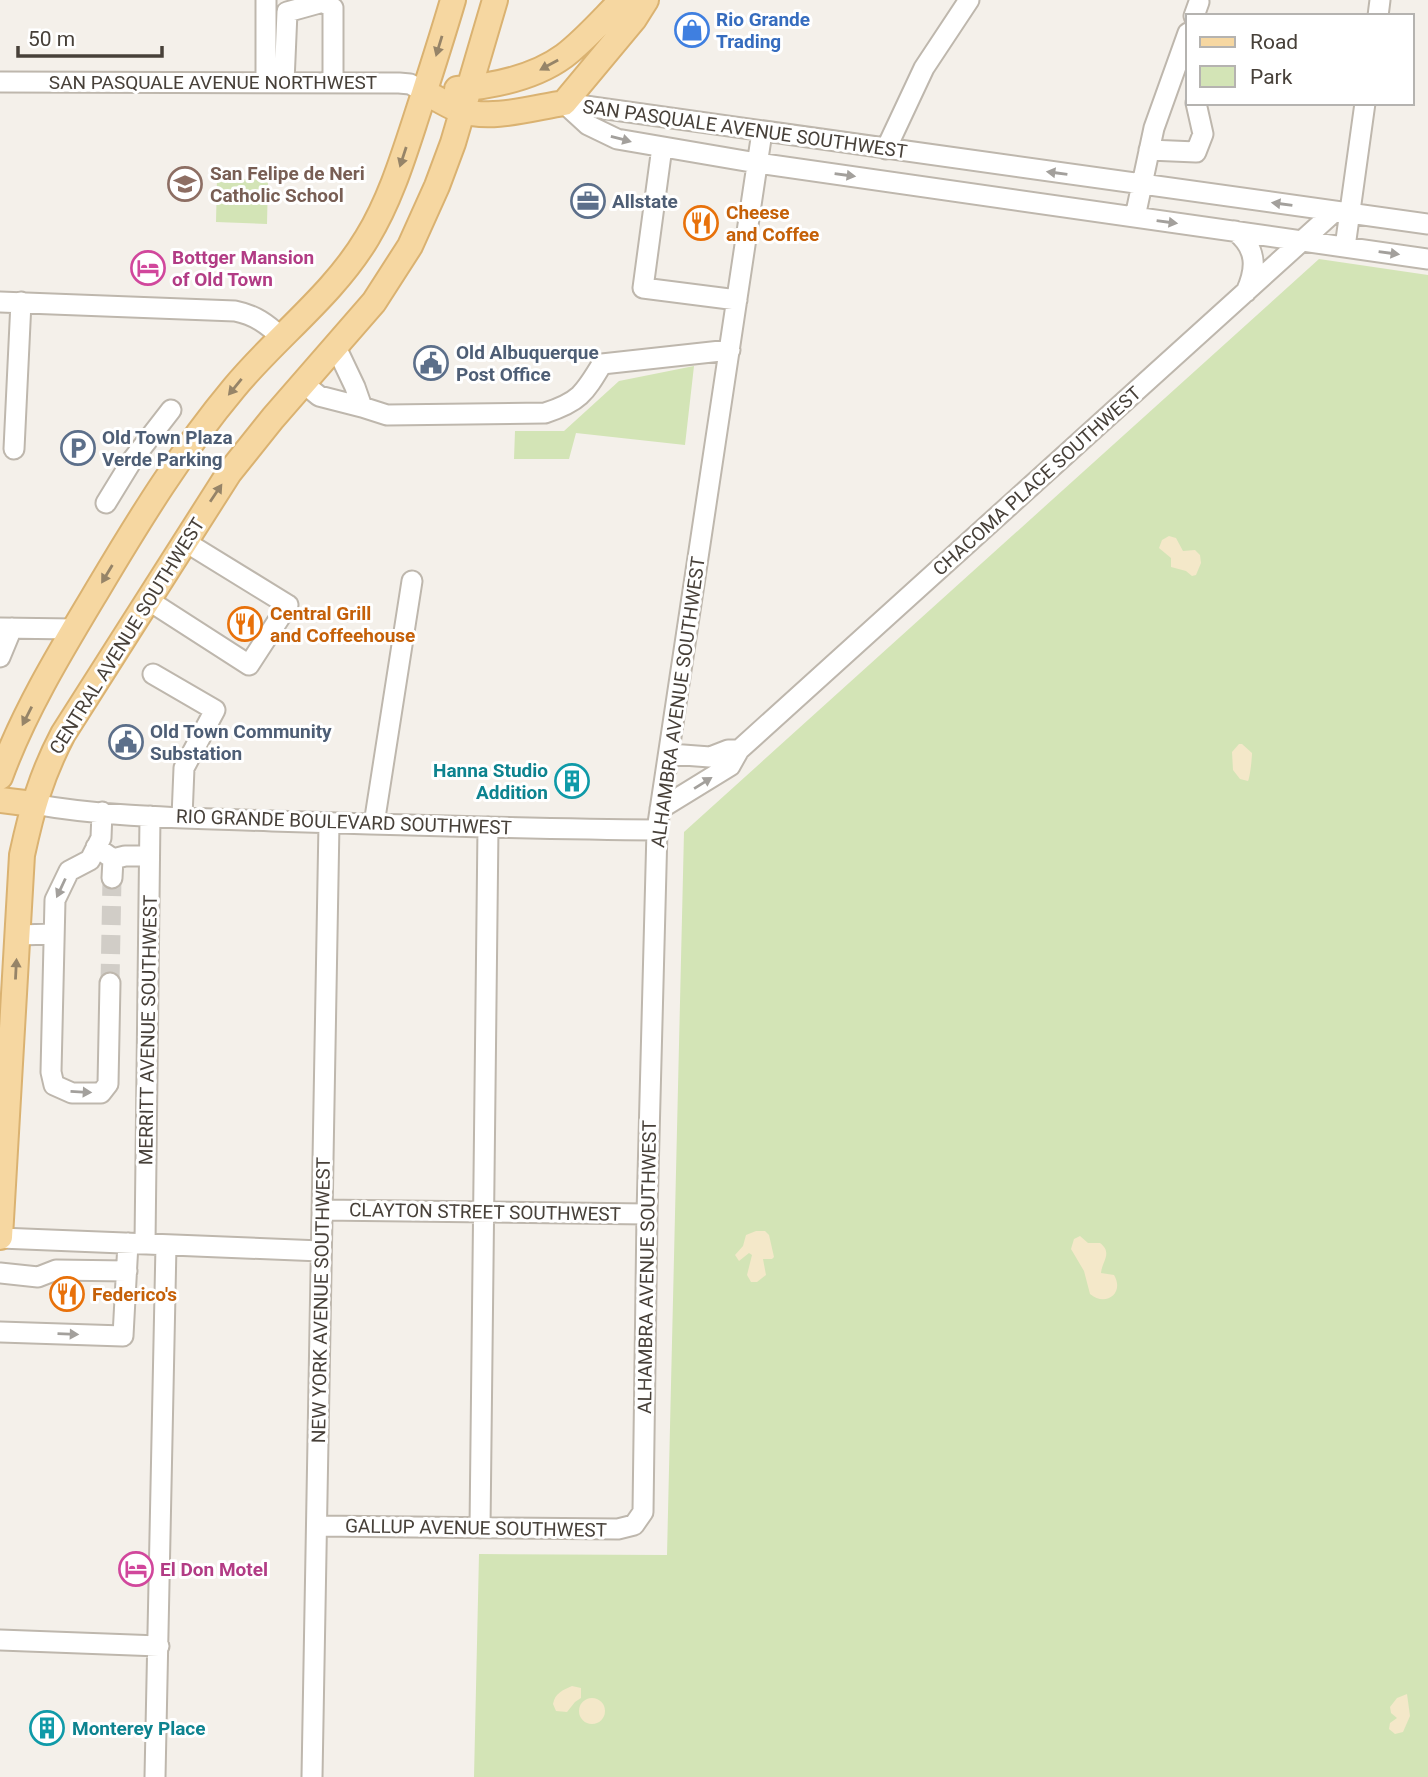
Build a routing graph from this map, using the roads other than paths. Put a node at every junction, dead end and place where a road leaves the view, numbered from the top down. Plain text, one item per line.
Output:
1 (266, 0) edge
2 (453, 0) edge
3 (495, 0) edge
4 (646, 0) edge
5 (969, 0) edge
6 (620, 1) edge
7 (1186, 39) edge
8 (1179, 59) junction
9 (1186, 78) edge
10 (0, 82) edge
11 (275, 82) junction
12 (333, 83) junction
13 (425, 92) junction
14 (465, 100) junction
15 (564, 103) junction
16 (1196, 105) edge
17 (1365, 105) edge
18 (762, 132) junction
19 (662, 147) junction
20 (886, 149) junction
21 (1149, 150) junction
22 (757, 163) junction
23 (1142, 184) junction
24 (1342, 212) junction
25 (1135, 217) junction
26 (1428, 225) edge
27 (1235, 231) junction
28 (1302, 241) junction
29 (1345, 247) junction
30 (1428, 259) edge
31 (1246, 292) junction
32 (737, 300) junction
33 (0, 302) edge
34 (21, 302) junction
35 (281, 337) junction
36 (335, 345) junction
37 (730, 350) junction
38 (303, 383) junction
39 (362, 408) junction
40 (171, 410) dead end
41 (14, 449) dead end
42 (106, 503) dead end
43 (184, 541) junction
44 (412, 581) dead end
45 (148, 600) junction
46 (6, 628) edge
47 (74, 629) junction
48 (0, 657) edge
49 (153, 674) dead end
50 (739, 750) junction
51 (670, 754) junction
52 (0, 776) edge
53 (0, 800) edge
54 (33, 804) junction
55 (660, 810) junction
56 (102, 812) junction
57 (150, 816) junction
58 (182, 817) junction
59 (329, 823) junction
60 (374, 824) junction
61 (488, 827) junction
62 (657, 830) junction
63 (96, 847) junction
64 (149, 856) junction
65 (54, 934) junction
66 (18, 935) junction
67 (110, 983) tunnel mouth
68 (322, 1210) junction
69 (482, 1212) junction
70 (647, 1214) junction
71 (0, 1237) edge
72 (137, 1243) junction
73 (166, 1245) junction
74 (321, 1251) junction
75 (127, 1271) junction
76 (0, 1273) edge
77 (0, 1332) edge
78 (634, 1525) joint
79 (317, 1526) junction
80 (480, 1528) junction
81 (0, 1640) edge
82 (159, 1646) junction
83 (155, 1777) edge
84 (312, 1777) edge

1 - 11 street
2 -> 13 main road
3 - 14 main road, CENTRAL AVENUE SOUTHWEST
4 - 15 main road
5 - 20 street
6 -> 14 main road
7 - 8 street
8 - 9 street
8 - 21 street
10 - 11 street, SAN PASQUALE AVENUE NORTHWEST
11 - 12 street, SAN PASQUALE AVENUE NORTHWEST
11 - 12 street
12 - 13 street, SAN PASQUALE AVENUE NORTHWEST
13 - 14 main road
13 -> 35 main road
14 - 15 main road
14 - 36 main road, CENTRAL AVENUE SOUTHWEST
15 - 18 street, SAN PASQUALE AVENUE SOUTHWEST
15 -> 19 street, SAN PASQUALE AVENUE SOUTHWEST
16 - 21 street
17 - 24 street
18 - 20 street, SAN PASQUALE AVENUE SOUTHWEST
18 - 22 street, ALHAMBRA AVENUE SOUTHWEST
19 - 22 street, SAN PASQUALE AVENUE SOUTHWEST
19 - 32 street
23 -> 20 street, SAN PASQUALE AVENUE SOUTHWEST
21 - 23 street
22 -> 25 street, SAN PASQUALE AVENUE SOUTHWEST
22 - 32 street, ALHAMBRA AVENUE SOUTHWEST
24 -> 23 street, SAN PASQUALE AVENUE SOUTHWEST
23 - 25 street
24 - 26 street, SAN PASQUALE AVENUE SOUTHWEST
24 - 28 street, CHACOMA PLACE SOUTHWEST
24 - 29 street
25 -> 27 street, SAN PASQUALE AVENUE SOUTHWEST
27 - 28 street, SAN PASQUALE AVENUE SOUTHWEST
27 - 31 street
28 - 29 street, SAN PASQUALE AVENUE SOUTHWEST
28 - 31 street, CHACOMA PLACE SOUTHWEST
29 -> 30 street, SAN PASQUALE AVENUE SOUTHWEST
31 - 50 street, CHACOMA PLACE SOUTHWEST
32 - 37 street, ALHAMBRA AVENUE SOUTHWEST
33 - 34 street
34 - 35 street
34 - 41 street
35 -> 47 main road
36 - 38 main road, CENTRAL AVENUE SOUTHWEST
36 - 39 street
37 - 39 street
37 - 51 street, ALHAMBRA AVENUE SOUTHWEST
38 - 39 street
43 -> 38 main road, CENTRAL AVENUE SOUTHWEST
40 - 42 street
43 - 45 main road, CENTRAL AVENUE SOUTHWEST
43 - 45 street
44 - 60 street
45 - 54 main road, CENTRAL AVENUE SOUTHWEST
46 - 47 street
46 - 48 street
47 -> 52 main road
49 - 58 street
50 - 51 street
55 -> 50 street, CHACOMA PLACE SOUTHWEST
51 - 55 street, ALHAMBRA AVENUE SOUTHWEST
53 - 54 main road
54 - 56 street, RIO GRANDE BOULEVARD SOUTHWEST
54 - 66 main road, CENTRAL AVENUE SOUTHWEST
55 - 62 street, ALHAMBRA AVENUE SOUTHWEST
56 - 57 street, RIO GRANDE BOULEVARD SOUTHWEST
56 - 63 street
57 - 58 street, RIO GRANDE BOULEVARD SOUTHWEST
57 - 64 street, MERRITT AVENUE SOUTHWEST
58 - 59 street, RIO GRANDE BOULEVARD SOUTHWEST
59 - 60 street, RIO GRANDE BOULEVARD SOUTHWEST
59 - 68 street, NEW YORK AVENUE SOUTHWEST
60 - 61 street, RIO GRANDE BOULEVARD SOUTHWEST
61 - 62 street, RIO GRANDE BOULEVARD SOUTHWEST
61 - 69 street
62 - 70 street, ALHAMBRA AVENUE SOUTHWEST
63 - 64 street
63 -> 65 street
64 - 72 street, MERRITT AVENUE SOUTHWEST
65 - 66 street
65 -> 67 street
71 -> 66 main road, CENTRAL AVENUE SOUTHWEST
68 - 69 street, CLAYTON STREET SOUTHWEST
68 - 74 street, NEW YORK AVENUE SOUTHWEST
69 - 70 street, CLAYTON STREET SOUTHWEST
69 - 80 street
70 - 78 street, ALHAMBRA AVENUE SOUTHWEST
71 - 72 street
72 - 73 street
72 - 75 street, MERRITT AVENUE SOUTHWEST
73 - 74 street
73 - 82 street
74 - 79 street, NEW YORK AVENUE SOUTHWEST
75 - 76 street
77 -> 75 street, MERRITT AVENUE SOUTHWEST
78 - 80 street, GALLUP AVENUE SOUTHWEST
79 - 80 street, GALLUP AVENUE SOUTHWEST
79 - 84 street, NEW YORK AVENUE SOUTHWEST
81 - 82 street
82 - 83 street

